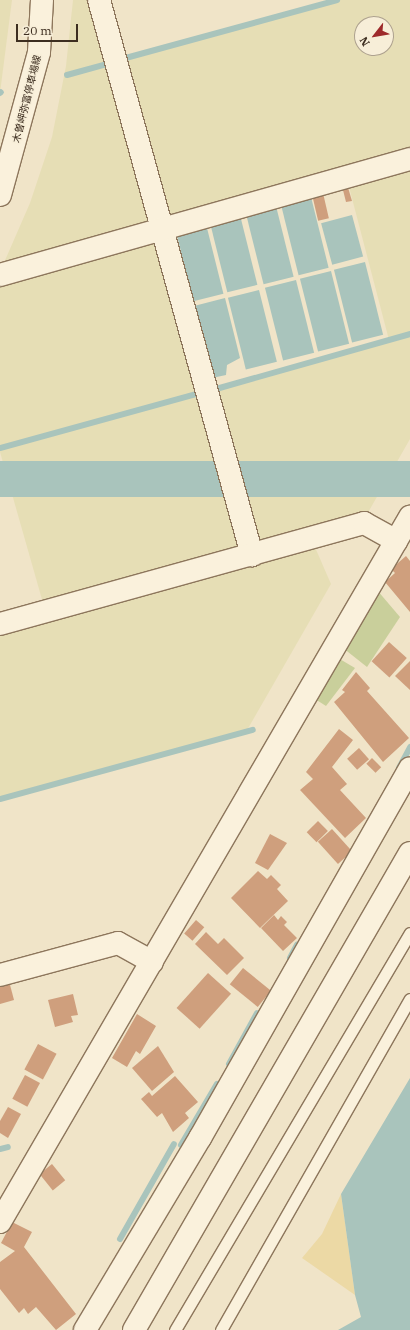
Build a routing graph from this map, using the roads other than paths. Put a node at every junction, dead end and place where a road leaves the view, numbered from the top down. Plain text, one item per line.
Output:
1 (42, 0) edge
2 (99, 0) edge
3 (410, 159) edge
4 (0, 195) edge
5 (162, 228) junction
6 (0, 275) edge
7 (410, 517) edge
8 (393, 539) junction
9 (252, 555) junction
10 (0, 624) edge
11 (410, 769) edge
12 (410, 853) edge
13 (410, 933) edge
14 (149, 961) junction
15 (0, 975) edge
16 (410, 999) edge
17 (0, 1222) edge
18 (85, 1330) edge
19 (134, 1330) edge
20 (175, 1330) edge
21 (221, 1330) edge

1 - 4 street, 木曽岬弥富停車場線
2 - 5 street
3 - 5 street
5 - 6 street
5 - 9 street
7 - 8 street
8 - 9 street
8 - 14 street
9 - 10 street
11 - 18 street
12 - 19 street
13 - 20 lane
14 - 15 street
14 - 17 street
16 - 21 lane

